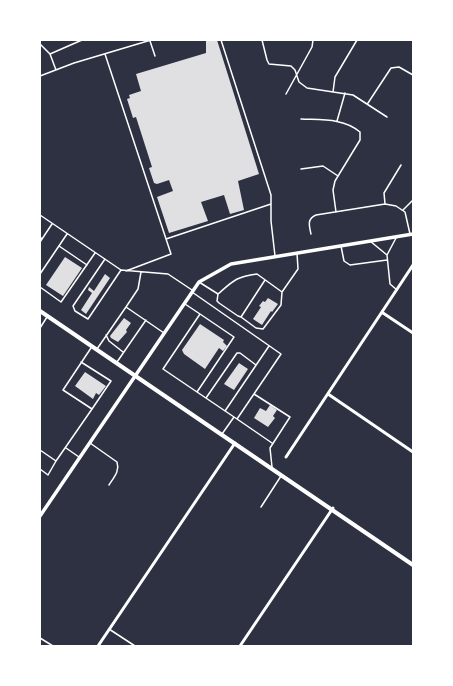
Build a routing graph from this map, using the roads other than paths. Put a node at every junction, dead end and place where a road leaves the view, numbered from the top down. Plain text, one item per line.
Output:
1 (82, 40) edge
2 (150, 40) edge
3 (221, 40) edge
4 (262, 40) edge
5 (313, 40) edge
6 (357, 40) edge
7 (40, 44) edge
8 (50, 54) junction
9 (105, 54) junction
10 (155, 56) dead end
11 (56, 70) junction
12 (296, 75) junction
13 (413, 75) edge
14 (40, 76) edge
15 (333, 92) junction
16 (344, 93) junction
17 (286, 94) dead end
18 (368, 103) junction
19 (387, 117) dead end
20 (300, 119) dead end
21 (337, 121) junction
22 (401, 165) dead end
23 (301, 169) dead end
24 (338, 176) junction
25 (413, 200) edge
26 (271, 204) junction
27 (385, 204) junction
28 (403, 210) junction
29 (336, 212) junction
30 (40, 215) edge
31 (52, 223) junction
32 (67, 234) junction
33 (310, 234) dead end
34 (412, 236) edge
35 (397, 237) junction
36 (41, 238) edge
37 (166, 239) junction
38 (370, 241) junction
39 (40, 242) edge
40 (59, 246) junction
41 (341, 246) junction
42 (95, 253) junction
43 (297, 253) junction
44 (387, 255) junction
45 (275, 257) junction
46 (105, 259) junction
47 (387, 260) junction
48 (87, 265) junction
49 (413, 265) edge
50 (121, 270) junction
51 (126, 270) junction
52 (141, 272) junction
53 (40, 274) edge
54 (265, 280) junction
55 (199, 282) junction
56 (40, 287) edge
57 (193, 291) junction
58 (397, 291) junction
59 (282, 292) junction
60 (218, 294) junction
61 (184, 304) junction
62 (126, 307) junction
63 (40, 310) edge
64 (383, 313) junction
65 (200, 314) junction
66 (48, 316) junction
67 (241, 317) junction
68 (146, 320) junction
69 (40, 328) edge
70 (164, 333) junction
71 (413, 333) edge
72 (106, 336) junction
73 (269, 345) junction
74 (92, 346) junction
75 (97, 349) junction
76 (124, 352) junction
77 (81, 362) junction
78 (117, 362) junction
79 (256, 365) junction
80 (135, 376) junction
81 (197, 392) junction
82 (254, 394) junction
83 (328, 394) junction
84 (206, 398) junction
85 (92, 409) junction
86 (226, 411) junction
87 (234, 417) junction
88 (238, 419) junction
89 (222, 435) junction
90 (90, 443) junction
91 (235, 443) junction
92 (272, 443) junction
93 (66, 448) junction
94 (40, 450) edge
95 (413, 452) edge
96 (80, 457) junction
97 (286, 457) dead end
98 (56, 461) junction
99 (272, 468) junction
100 (40, 469) edge
101 (282, 475) junction
102 (109, 485) dead end
103 (261, 507) dead end
104 (333, 508) junction
105 (40, 516) edge
106 (413, 565) edge
107 (109, 629) junction
108 (40, 638) edge
109 (53, 646) edge
110 (98, 646) edge
111 (135, 646) edge
112 (240, 646) edge

1 - 8 lane
2 - 9 lane
2 - 10 lane
3 - 26 lane
4 - 12 lane
5 - 12 lane
6 - 15 lane
7 - 8 lane
8 - 11 lane
9 - 11 lane
9 - 37 lane
11 - 14 lane
12 - 15 lane
12 - 17 lane
13 - 18 lane
15 - 16 lane
16 - 18 lane
16 - 21 lane
18 - 19 lane
20 - 21 lane
21 - 24 lane
22 - 27 lane
23 - 24 lane
24 - 29 lane
25 - 28 lane
26 - 37 lane
26 - 45 lane
27 - 28 lane
27 - 29 lane
28 - 34 lane
29 - 33 lane
30 - 31 lane
31 - 32 lane
31 - 36 lane
32 - 40 lane
32 - 42 lane
34 - 35 street
35 - 38 street
35 - 44 lane
36 - 39 lane
37 - 51 lane
38 - 41 street
38 - 44 lane
40 - 48 lane
40 - 53 lane
41 - 43 street
41 - 47 lane
42 - 46 lane
42 - 48 lane
43 - 45 street
43 - 59 lane
44 - 47 lane
45 - 55 street
46 - 50 lane
46 - 50 lane
47 - 58 lane
48 - 56 lane
49 - 58 street
50 - 51 lane
51 - 52 lane
52 - 57 lane
52 - 62 lane
54 - 59 lane
54 - 60 lane
54 - 67 lane
55 - 57 street
55 - 60 lane
57 - 61 street
57 - 73 lane
58 - 64 street
59 - 67 lane
60 - 67 lane
61 - 65 lane
61 - 70 street
62 - 68 lane
62 - 72 lane
63 - 66 main road
64 - 71 street
64 - 83 street
65 - 81 lane
65 - 81 lane
66 - 69 lane
66 - 74 main road
68 - 70 lane
68 - 76 lane
70 - 80 street
72 - 75 lane
72 - 76 lane
73 - 79 lane
73 - 82 lane
74 - 75 main road
74 - 77 lane
75 - 78 main road
76 - 78 lane
77 - 85 lane
77 - 85 lane
78 - 80 main road
79 - 84 lane
79 - 86 lane
80 - 89 main road
80 - 90 street
81 - 84 lane
82 - 88 lane
82 - 92 lane
83 - 95 street
83 - 97 street
84 - 86 lane
85 - 93 lane
86 - 87 lane
87 - 88 lane
87 - 89 lane
88 - 92 lane
89 - 91 main road
90 - 96 street
90 - 102 lane
91 - 99 main road
91 - 107 street
92 - 99 lane
93 - 96 lane
93 - 98 lane
94 - 98 lane
96 - 105 street
98 - 100 lane
99 - 101 main road
101 - 103 lane
101 - 104 main road
104 - 106 main road
104 - 112 street
107 - 110 street
107 - 111 lane
108 - 109 lane

